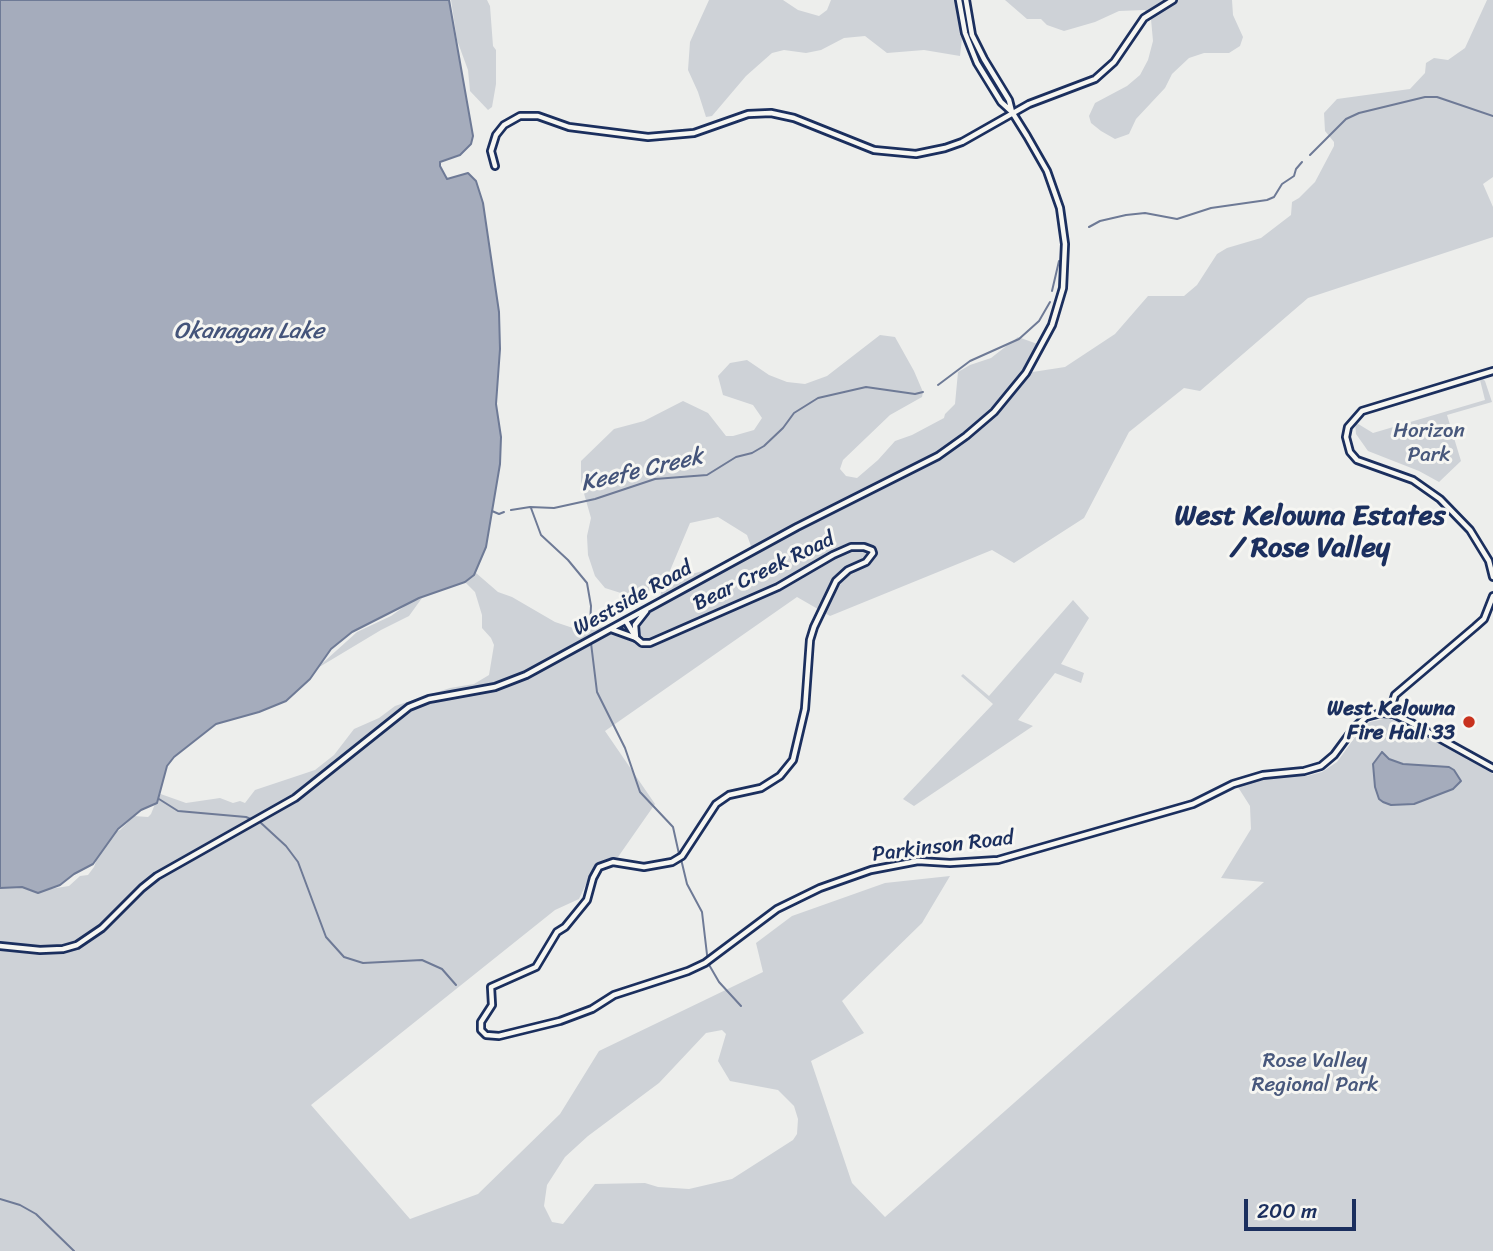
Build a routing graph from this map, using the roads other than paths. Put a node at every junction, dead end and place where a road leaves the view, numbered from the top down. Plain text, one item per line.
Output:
1 (959, 0) edge
2 (966, 0) edge
3 (1174, 0) edge
4 (1012, 112) junction
5 (495, 166) dead end
6 (1493, 371) edge
7 (1493, 577) edge
8 (1493, 596) edge
9 (649, 608) junction
10 (626, 621) junction
11 (610, 629) junction
12 (636, 638) junction
13 (1392, 714) junction
14 (1493, 768) edge
15 (0, 946) edge
16 (491, 987) joint

1 - 4 street, Westside Road
2 - 4 street, Westside Road
3 - 4 street
4 - 5 street
4 - 9 street, Westside Road
6 - 7 street
8 - 13 street
9 - 10 street, Westside Road
9 - 12 street
10 - 11 street, Westside Road
10 - 12 street
11 - 12 street
11 - 15 street, Westside Road
12 - 16 street, Bear Creek Road
13 - 14 street
13 - 16 street, Parkinson Road

